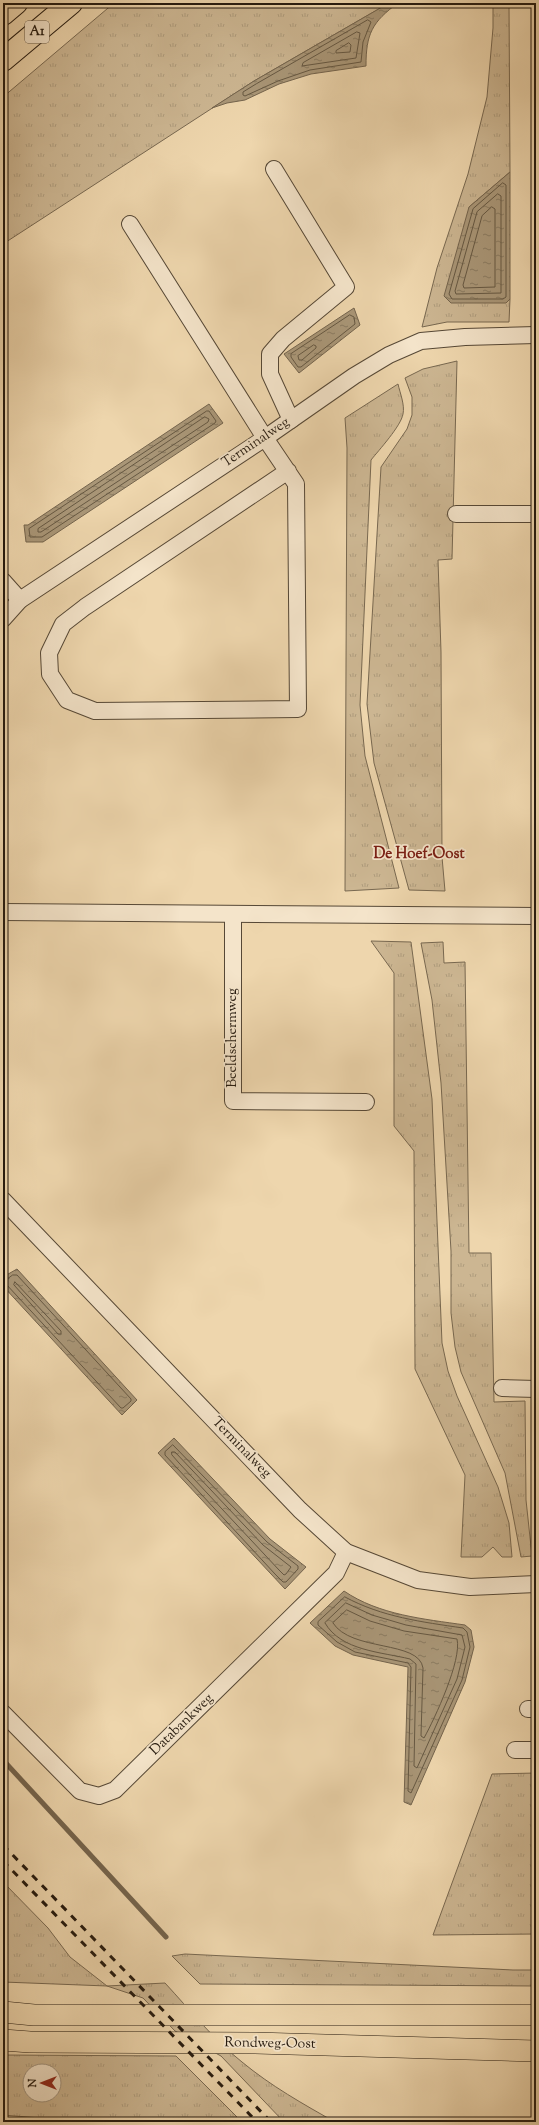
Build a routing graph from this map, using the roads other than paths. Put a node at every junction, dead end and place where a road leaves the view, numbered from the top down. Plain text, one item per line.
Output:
1 (16, 3) edge
2 (71, 3) edge
3 (3, 14) edge
4 (3, 60) edge
5 (274, 169) dead end
6 (130, 224) dead end
7 (536, 336) edge
8 (291, 420) junction
9 (265, 438) junction
10 (288, 471) junction
11 (456, 514) dead end
12 (536, 514) edge
13 (3, 581) edge
14 (20, 600) junction
15 (3, 619) edge
16 (3, 912) edge
17 (233, 914) junction
18 (536, 916) edge
19 (366, 1102) dead end
20 (6, 1208) edge
21 (502, 1388) dead end
22 (536, 1389) edge
23 (346, 1552) junction
24 (536, 1584) edge
25 (3, 1714) edge
26 (515, 1750) dead end
27 (536, 1750) edge
28 (3, 2012) edge
29 (536, 2015) edge
30 (3, 2040) edge
31 (536, 2051) edge

1 - 3 highway, A1
2 - 4 highway, A1
5 - 8 street
6 - 9 street
7 - 8 street, Terminalweg
8 - 9 street, Terminalweg
9 - 10 street
9 - 14 street, Terminalweg
10 - 10 street
11 - 12 street
13 - 14 street
14 - 15 street, Terminalweg
16 - 17 street
17 - 18 street
17 - 19 street, Beeldschermweg
20 - 23 street, Terminalweg
21 - 22 street
23 - 24 street, Terminalweg
23 - 25 street, Databankweg
26 - 27 street
28 - 29 main road, Rondweg-Oost
30 - 31 main road, Rondweg-Oost

